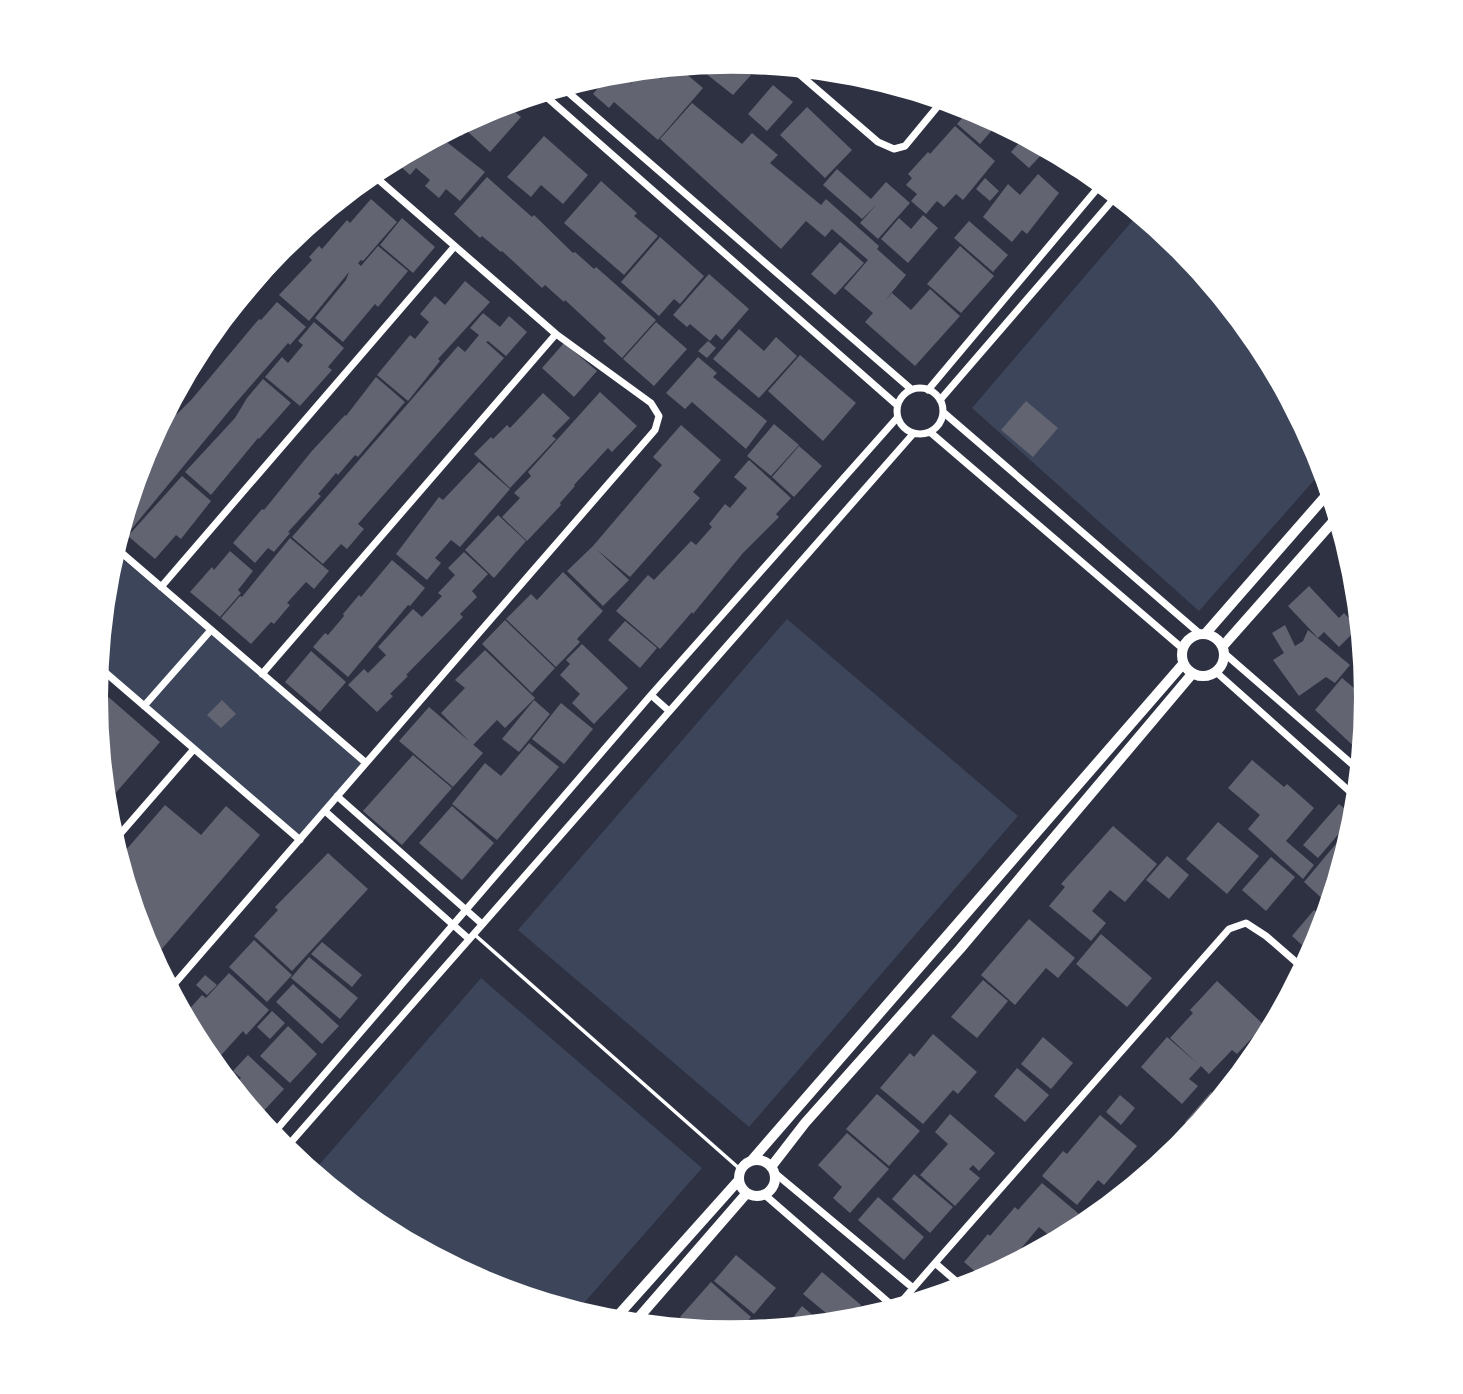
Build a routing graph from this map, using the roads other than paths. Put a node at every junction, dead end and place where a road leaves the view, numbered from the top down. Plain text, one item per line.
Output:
1 (804, 78) edge
2 (571, 95) edge
3 (551, 101) edge
4 (936, 108) edge
5 (627, 145) junction
6 (616, 159) junction
7 (381, 182) edge
8 (1095, 191) edge
9 (1110, 202) edge
10 (454, 247) junction
11 (556, 334) junction
12 (911, 389) junction
13 (928, 390) junction
14 (940, 400) junction
15 (897, 405) junction
16 (943, 412) junction
17 (897, 418) junction
18 (930, 432) junction
19 (913, 434) junction
20 (1323, 499) edge
21 (1331, 525) edge
22 (125, 555) edge
23 (161, 587) junction
24 (211, 630) junction
25 (1203, 633) junction
26 (1182, 648) junction
27 (1223, 650) junction
28 (1182, 664) junction
29 (1216, 672) junction
30 (262, 674) junction
31 (1192, 674) junction
32 (109, 675) edge
33 (651, 695) junction
34 (145, 706) junction
35 (669, 711) junction
36 (194, 749) junction
37 (366, 763) junction
38 (1351, 763) edge
39 (1348, 789) edge
40 (337, 796) junction
41 (325, 811) junction
42 (123, 831) edge
43 (300, 840) junction
44 (466, 911) junction
45 (482, 925) junction
46 (453, 926) junction
47 (471, 937) junction
48 (946, 937) junction
49 (960, 949) junction
50 (1296, 962) edge
51 (177, 981) edge
52 (280, 1126) edge
53 (293, 1140) edge
54 (752, 1160) junction
55 (773, 1170) junction
56 (740, 1175) junction
57 (746, 1194) junction
58 (765, 1195) junction
59 (935, 1263) junction
60 (954, 1279) edge
61 (913, 1288) junction
62 (907, 1295) edge
63 (887, 1301) edge
64 (622, 1311) edge
65 (642, 1314) edge

1 - 4 street
2 - 5 street
3 - 6 street
5 - 6 street
5 - 12 street
6 - 15 street
7 - 10 street
8 - 13 street
9 - 14 street
10 - 11 street
10 - 23 street
11 - 30 street
11 - 37 street
12 - 13 street
12 - 15 street
13 - 14 street
14 - 16 street
15 - 17 street
16 - 18 street
16 - 25 street
17 - 19 street
17 - 33 street
18 - 19 street
18 - 26 street
19 - 35 street
20 - 25 street
21 - 27 street
22 - 23 street
23 - 24 street
24 - 30 street
24 - 34 street
25 - 26 street
25 - 27 street
26 - 28 street
27 - 29 street
27 - 38 street
28 - 31 street
28 - 48 street
29 - 31 street
29 - 39 street
30 - 37 street
31 - 49 street
32 - 34 street
33 - 35 street
33 - 44 street
34 - 36 street
35 - 45 street
36 - 42 street
36 - 43 street
37 - 40 street
40 - 41 street
40 - 44 street
41 - 43 street
41 - 46 street
43 - 51 street
44 - 45 street
44 - 46 street
45 - 47 street
46 - 47 street
46 - 52 street
47 - 53 street
47 - 56 lane
48 - 49 lane
48 - 54 street
49 - 55 street
50 - 59 street
54 - 55 street
54 - 56 street
55 - 58 street
55 - 61 street
56 - 57 street
56 - 64 street
57 - 58 street
57 - 65 street
58 - 63 street
59 - 60 street
59 - 61 street
61 - 62 street

